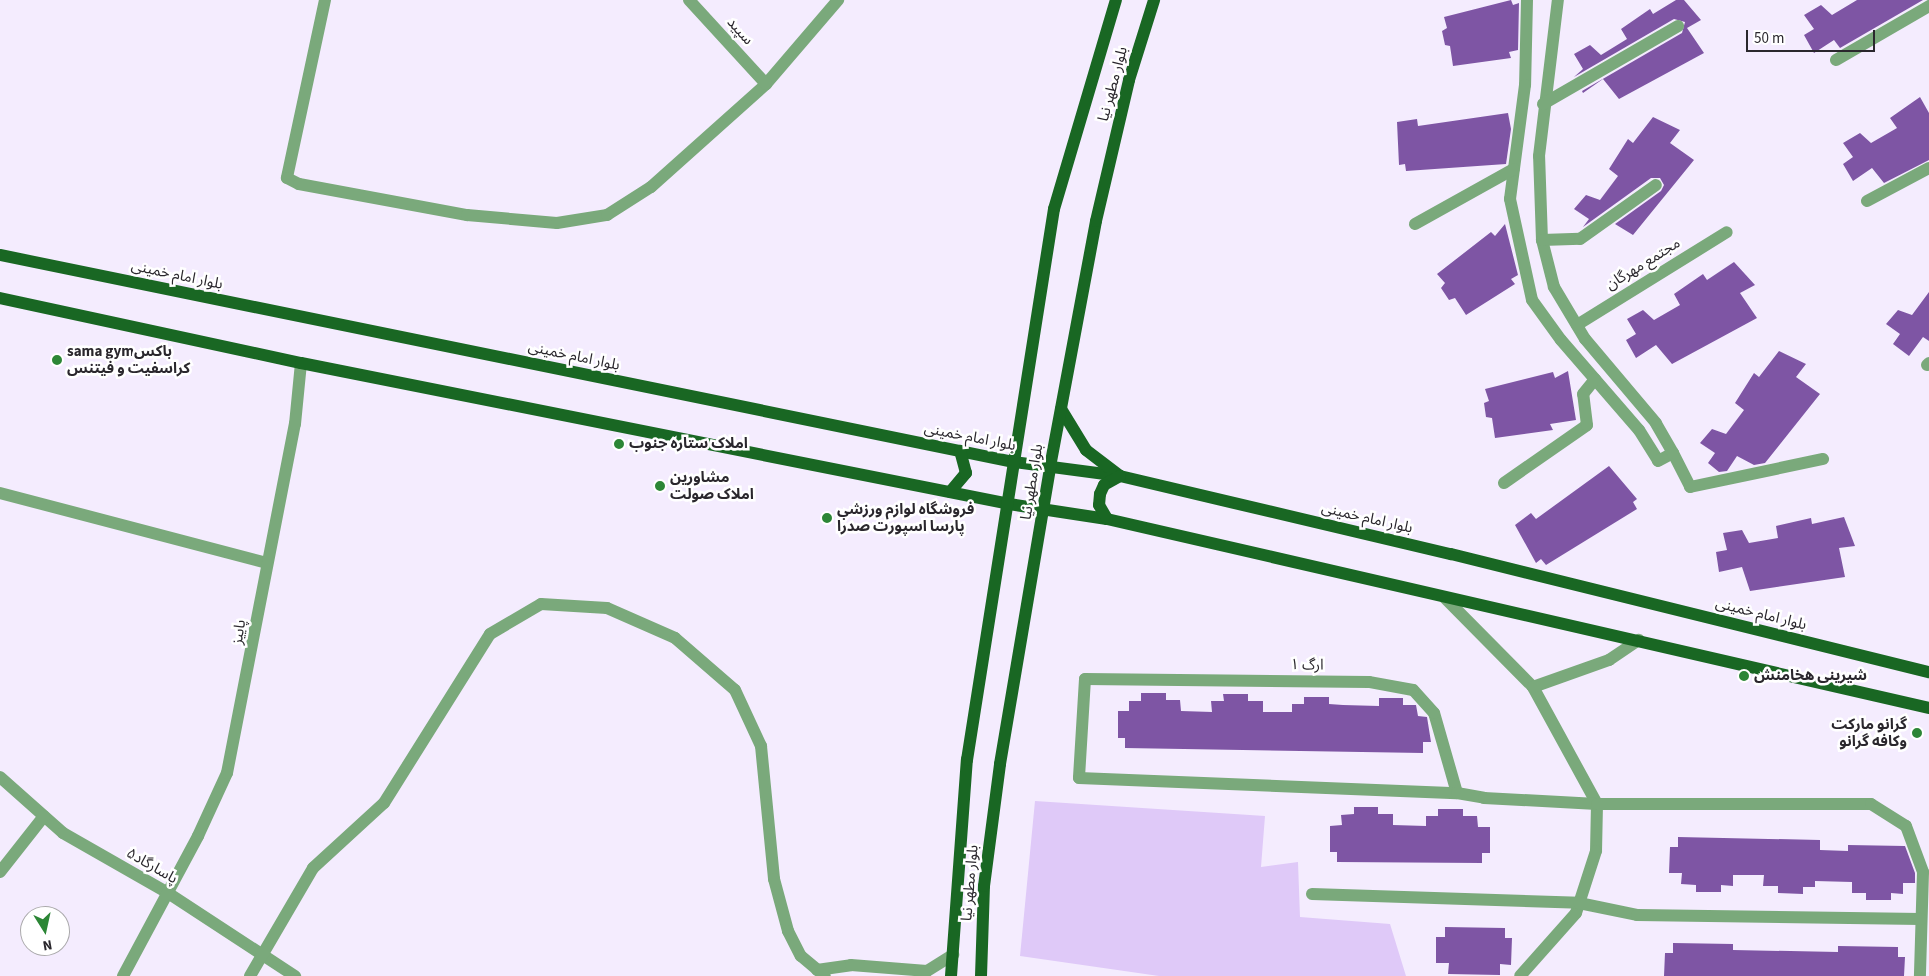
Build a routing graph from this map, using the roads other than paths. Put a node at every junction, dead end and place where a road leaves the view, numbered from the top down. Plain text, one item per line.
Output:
1 (325, 0) edge
2 (689, 0) edge
3 (838, 0) edge
4 (1116, 0) edge
5 (1154, 0) edge
6 (1527, 0) edge
7 (1558, 0) edge
8 (1929, 6) edge
9 (1678, 26) dead end
10 (1836, 60) dead end
11 (766, 84) junction
12 (1543, 104) junction
13 (1929, 168) edge
14 (1514, 169) junction
15 (1656, 185) dead end
16 (1867, 201) dead end
17 (1415, 224) dead end
18 (1727, 232) dead end
19 (1542, 240) junction
20 (0, 255) edge
21 (0, 298) edge
22 (1577, 325) junction
23 (301, 363) junction
24 (1595, 379) junction
25 (1061, 409) junction
26 (960, 451) junction
27 (1673, 453) junction
28 (1823, 459) dead end
29 (1014, 462) junction
30 (1050, 467) junction
31 (1120, 476) junction
32 (1504, 483) dead end
33 (950, 492) junction
34 (0, 494) edge
35 (1009, 504) junction
36 (1045, 510) junction
37 (1107, 519) junction
38 (267, 563) junction
39 (1445, 598) junction
40 (1639, 640) junction
41 (1929, 672) edge
42 (1533, 687) junction
43 (1929, 708) edge
44 (0, 777) edge
45 (1457, 793) junction
46 (1597, 804) junction
47 (44, 816) junction
48 (0, 872) edge
49 (168, 893) junction
50 (1312, 894) dead end
51 (1579, 903) junction
52 (1921, 919) junction
53 (262, 955) junction
54 (953, 955) junction
55 (821, 973) edge
56 (124, 976) edge
57 (250, 976) edge
58 (295, 976) edge
59 (951, 976) edge
60 (981, 976) edge
61 (1520, 976) edge
62 (1920, 976) edge

1 - 11 street
2 - 11 street, سپید
3 - 11 street
4 - 29 main road, بلوار مطهر نیا
5 - 25 main road, بلوار مطهر نیا
6 - 14 street
7 - 12 street
8 - 10 street
9 - 12 street
12 - 19 street
13 - 16 street
14 - 17 street
14 - 24 street
15 - 19 street
18 - 22 street, مجتمع مهرگان
19 - 22 street
20 - 26 main road, بلوار امام خمینی
21 - 23 main road
22 - 27 street
23 - 33 main road
23 - 38 street, پاییز
24 - 27 street
24 - 32 street
25 - 30 main road, بلوار مطهر نیا
25 - 31 main road
26 - 29 main road, بلوار امام خمینی
26 - 33 main road
27 - 28 street
29 - 30 main road, بلوار امام خمینی
29 - 35 main road, بلوار مطهر نیا
30 - 31 main road, بلوار امام خمینی
30 - 36 main road, بلوار مطهر نیا
31 - 37 main road
31 - 41 main road, بلوار امام خمینی
33 - 35 main road
34 - 38 street
35 - 36 main road
35 - 54 main road, بلوار مطهر نیا
36 - 37 main road
36 - 60 main road, بلوار مطهر نیا
37 - 39 main road
38 - 49 street, پاییز
39 - 40 main road
39 - 42 street
40 - 42 street
40 - 43 main road
42 - 46 street
44 - 47 street, پاسارگاد۵
45 - 45 street, ارگ ۱
45 - 46 street
46 - 51 street
46 - 52 street
47 - 48 street
47 - 49 street, پاسارگاد۵
49 - 53 street, پاسارگاد۵
49 - 56 street, پاییز
50 - 51 street
51 - 52 street
51 - 61 street
52 - 62 street
53 - 55 street
53 - 57 street
53 - 58 street, پاسارگاد۵
54 - 55 street
54 - 59 main road, بلوار مطهر نیا

